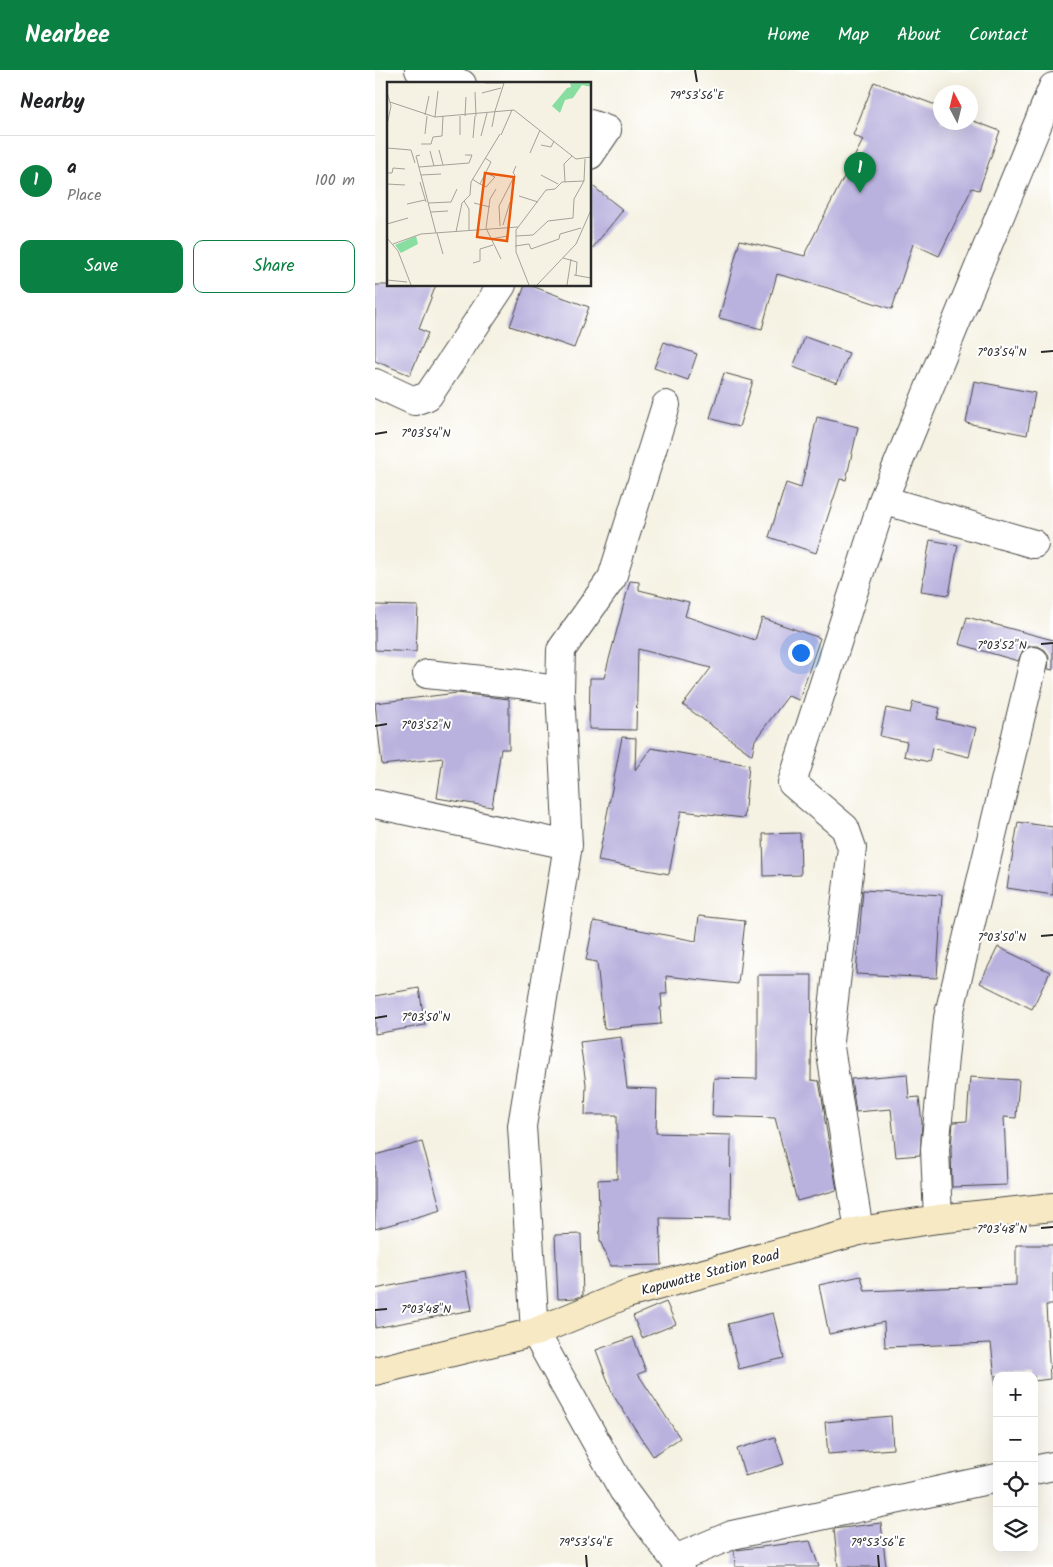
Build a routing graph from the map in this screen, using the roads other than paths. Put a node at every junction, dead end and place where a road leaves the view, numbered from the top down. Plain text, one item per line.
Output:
1 (419, 70) edge
2 (456, 82) edge
3 (1053, 87) edge
4 (591, 124) edge
5 (591, 154) edge
6 (501, 286) edge
7 (375, 383) edge
8 (666, 405) dead end
9 (883, 500) junction
10 (1033, 544) dead end
11 (1034, 660) dead end
12 (427, 674) dead end
13 (560, 691) junction
14 (375, 804) edge
15 (569, 845) junction
16 (1053, 1207) edge
17 (938, 1218) junction
18 (859, 1232) junction
19 (535, 1332) junction
20 (375, 1371) edge
21 (1053, 1466) edge
22 (1038, 1469) edge
23 (993, 1479) edge
24 (677, 1563) edge

1 - 2 street
3 - 9 street
4 - 5 street
6 - 7 street
8 - 13 street
9 - 10 street
9 - 18 street
11 - 17 street
12 - 13 street
13 - 15 street
14 - 15 street
15 - 19 street
16 - 17 street, Kapuwatte Station Road
17 - 18 street, Kapuwatte Station Road
18 - 19 street, Kapuwatte Station Road
19 - 20 street, Kapuwatte Station Road
19 - 24 street
21 - 22 street
23 - 24 street

